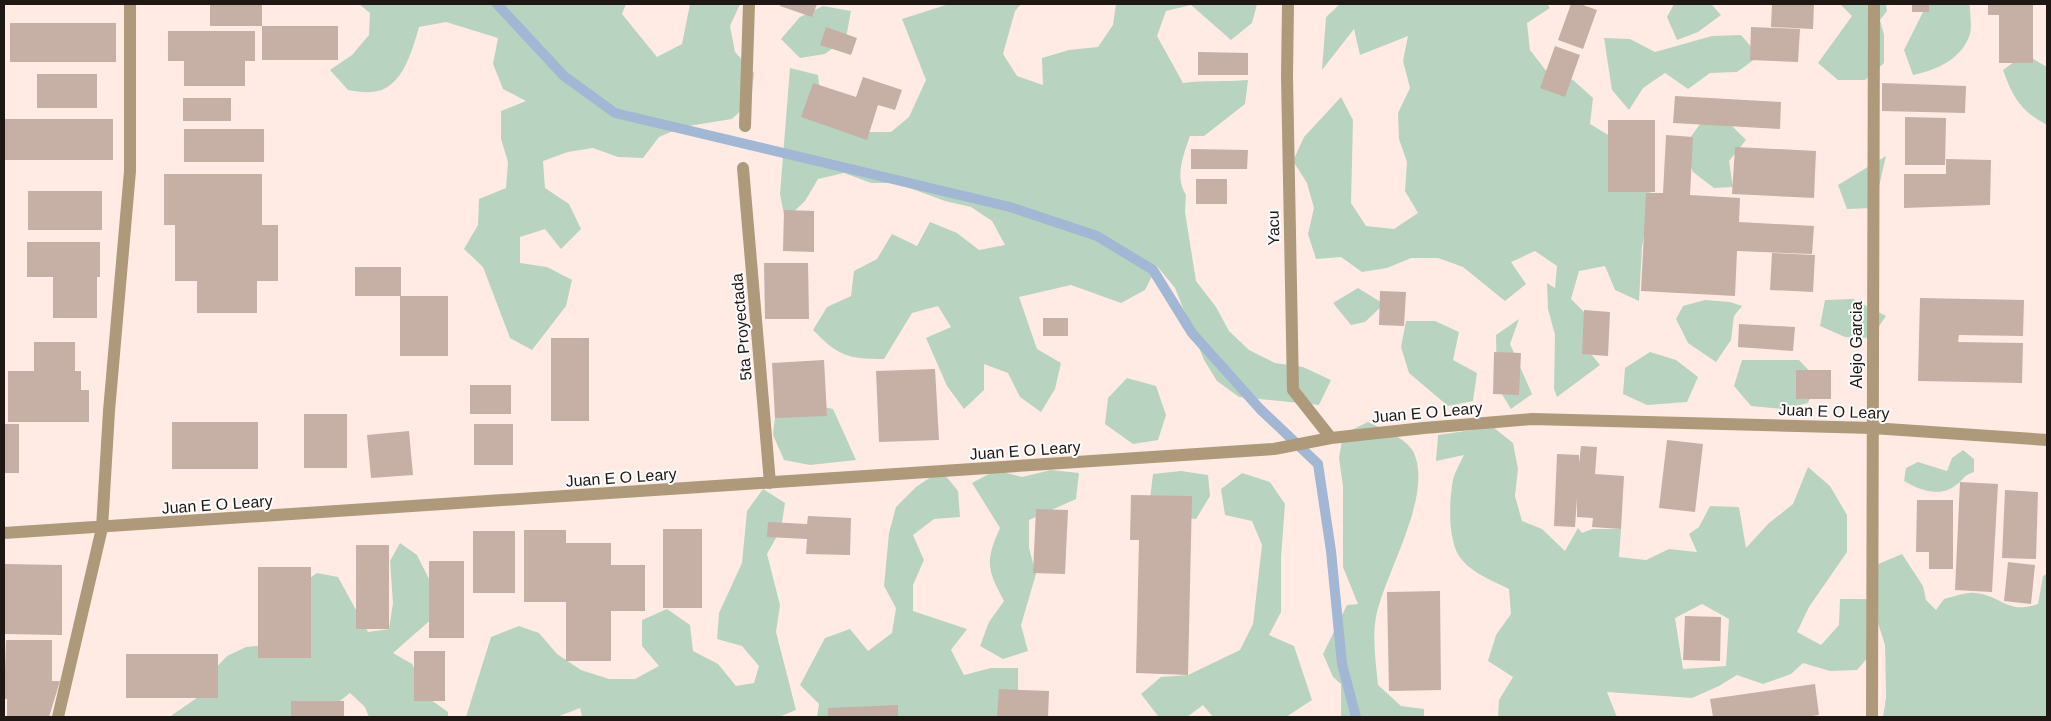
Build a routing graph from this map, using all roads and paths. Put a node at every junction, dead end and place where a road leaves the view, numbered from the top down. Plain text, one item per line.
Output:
1 (130, 4) edge
2 (749, 4) edge
3 (1288, 4) edge
4 (1874, 4) edge
5 (745, 126) dead end
6 (743, 168) dead end
7 (1872, 428) junction
8 (1331, 438) junction
9 (2047, 440) edge
10 (770, 483) junction
11 (102, 528) junction
12 (4, 533) edge
13 (58, 717) edge
14 (1872, 717) edge

1 - 11 street
2 - 5 street
3 - 8 street, Yacu
4 - 7 street, Alejo Garcia
6 - 10 street, 5ta Proyectada
7 - 8 street, Juan E O Leary
7 - 9 street, Juan E O Leary
7 - 14 street, Alejo Garcia
8 - 10 street, Juan E O Leary
10 - 11 street, Juan E O Leary
11 - 12 street, Juan E O Leary
11 - 13 street

